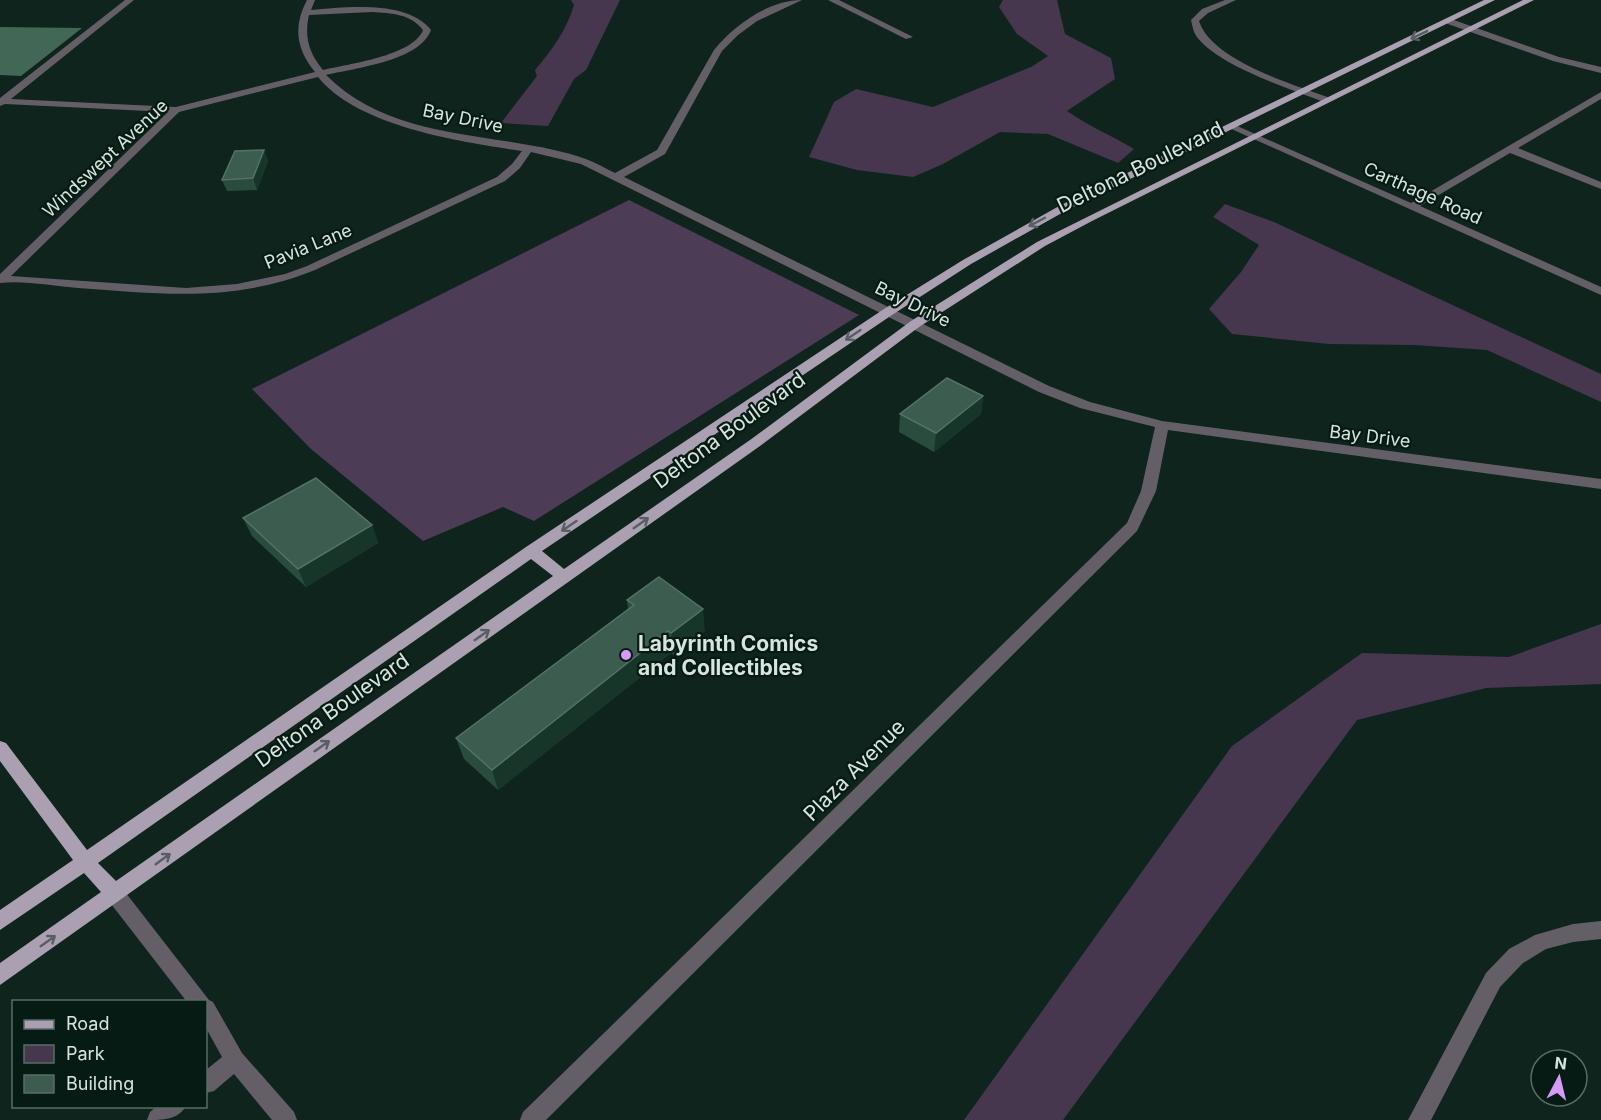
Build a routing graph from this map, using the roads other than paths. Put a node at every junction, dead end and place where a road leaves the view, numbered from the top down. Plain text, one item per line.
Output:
1 (130, 0) edge
2 (311, 0) edge
3 (798, 0) edge
4 (832, 0) edge
5 (1232, 0) edge
6 (1491, 0) edge
7 (1530, 0) edge
8 (305, 13) junction
9 (1448, 21) junction
10 (1470, 29) junction
11 (909, 37) dead end
12 (1601, 70) edge
13 (320, 74) junction
14 (1306, 92) junction
15 (1601, 95) edge
16 (1327, 100) junction
17 (1, 102) edge
18 (176, 110) junction
19 (1232, 127) junction
20 (1255, 137) junction
21 (529, 148) junction
22 (1509, 149) junction
23 (616, 177) junction
24 (1601, 186) edge
25 (1413, 206) junction
26 (1, 280) edge
27 (1601, 291) edge
28 (888, 312) junction
29 (915, 324) junction
30 (1162, 425) junction
31 (1601, 484) edge
32 (531, 551) junction
33 (565, 577) junction
34 (0, 748) edge
35 (85, 862) junction
36 (115, 894) junction
37 (0, 921) edge
38 (1601, 930) edge
39 (0, 975) edge
40 (198, 1000) edge
41 (207, 1011) edge
42 (234, 1060) junction
43 (207, 1082) edge
44 (174, 1108) edge
45 (158, 1120) edge
46 (286, 1120) edge
47 (531, 1120) edge
48 (1419, 1120) edge

1 - 17 street
2 - 8 street, Bay Drive
3 - 23 street
4 - 11 street
5 - 14 street
6 - 9 main road, Deltona Boulevard
7 - 10 main road, Deltona Boulevard
8 - 13 street, Bay Drive
8 - 13 street, Windswept Avenue
9 - 10 street
9 -> 14 main road, Deltona Boulevard
10 - 12 street
10 - 16 main road, Deltona Boulevard
13 - 18 street, Windswept Avenue
13 - 21 street, Bay Drive
14 - 16 street
14 - 19 main road, Deltona Boulevard
15 - 22 street
16 - 20 main road, Deltona Boulevard
17 - 18 street
18 - 26 street, Windswept Avenue
19 - 20 street, Carthage Road
19 -> 28 main road, Deltona Boulevard
20 - 25 street, Carthage Road
20 - 29 main road, Deltona Boulevard
21 - 23 street, Bay Drive
21 - 26 street, Pavia Lane
22 - 24 street
22 - 25 street
23 - 28 street, Bay Drive
25 - 27 street, Carthage Road
28 - 29 street, Bay Drive
28 -> 32 main road, Deltona Boulevard
29 - 30 street, Bay Drive
33 -> 29 main road, Deltona Boulevard
30 - 31 street, Bay Drive
30 - 47 street, Plaza Avenue
32 - 33 main road
32 - 35 main road, Deltona Boulevard
36 -> 33 main road, Deltona Boulevard
34 - 35 main road
35 - 36 main road
35 - 37 main road, Deltona Boulevard
39 -> 36 main road, Deltona Boulevard
36 - 40 street
38 - 48 street
41 - 42 street
42 - 43 street
42 - 46 street
44 - 45 street

